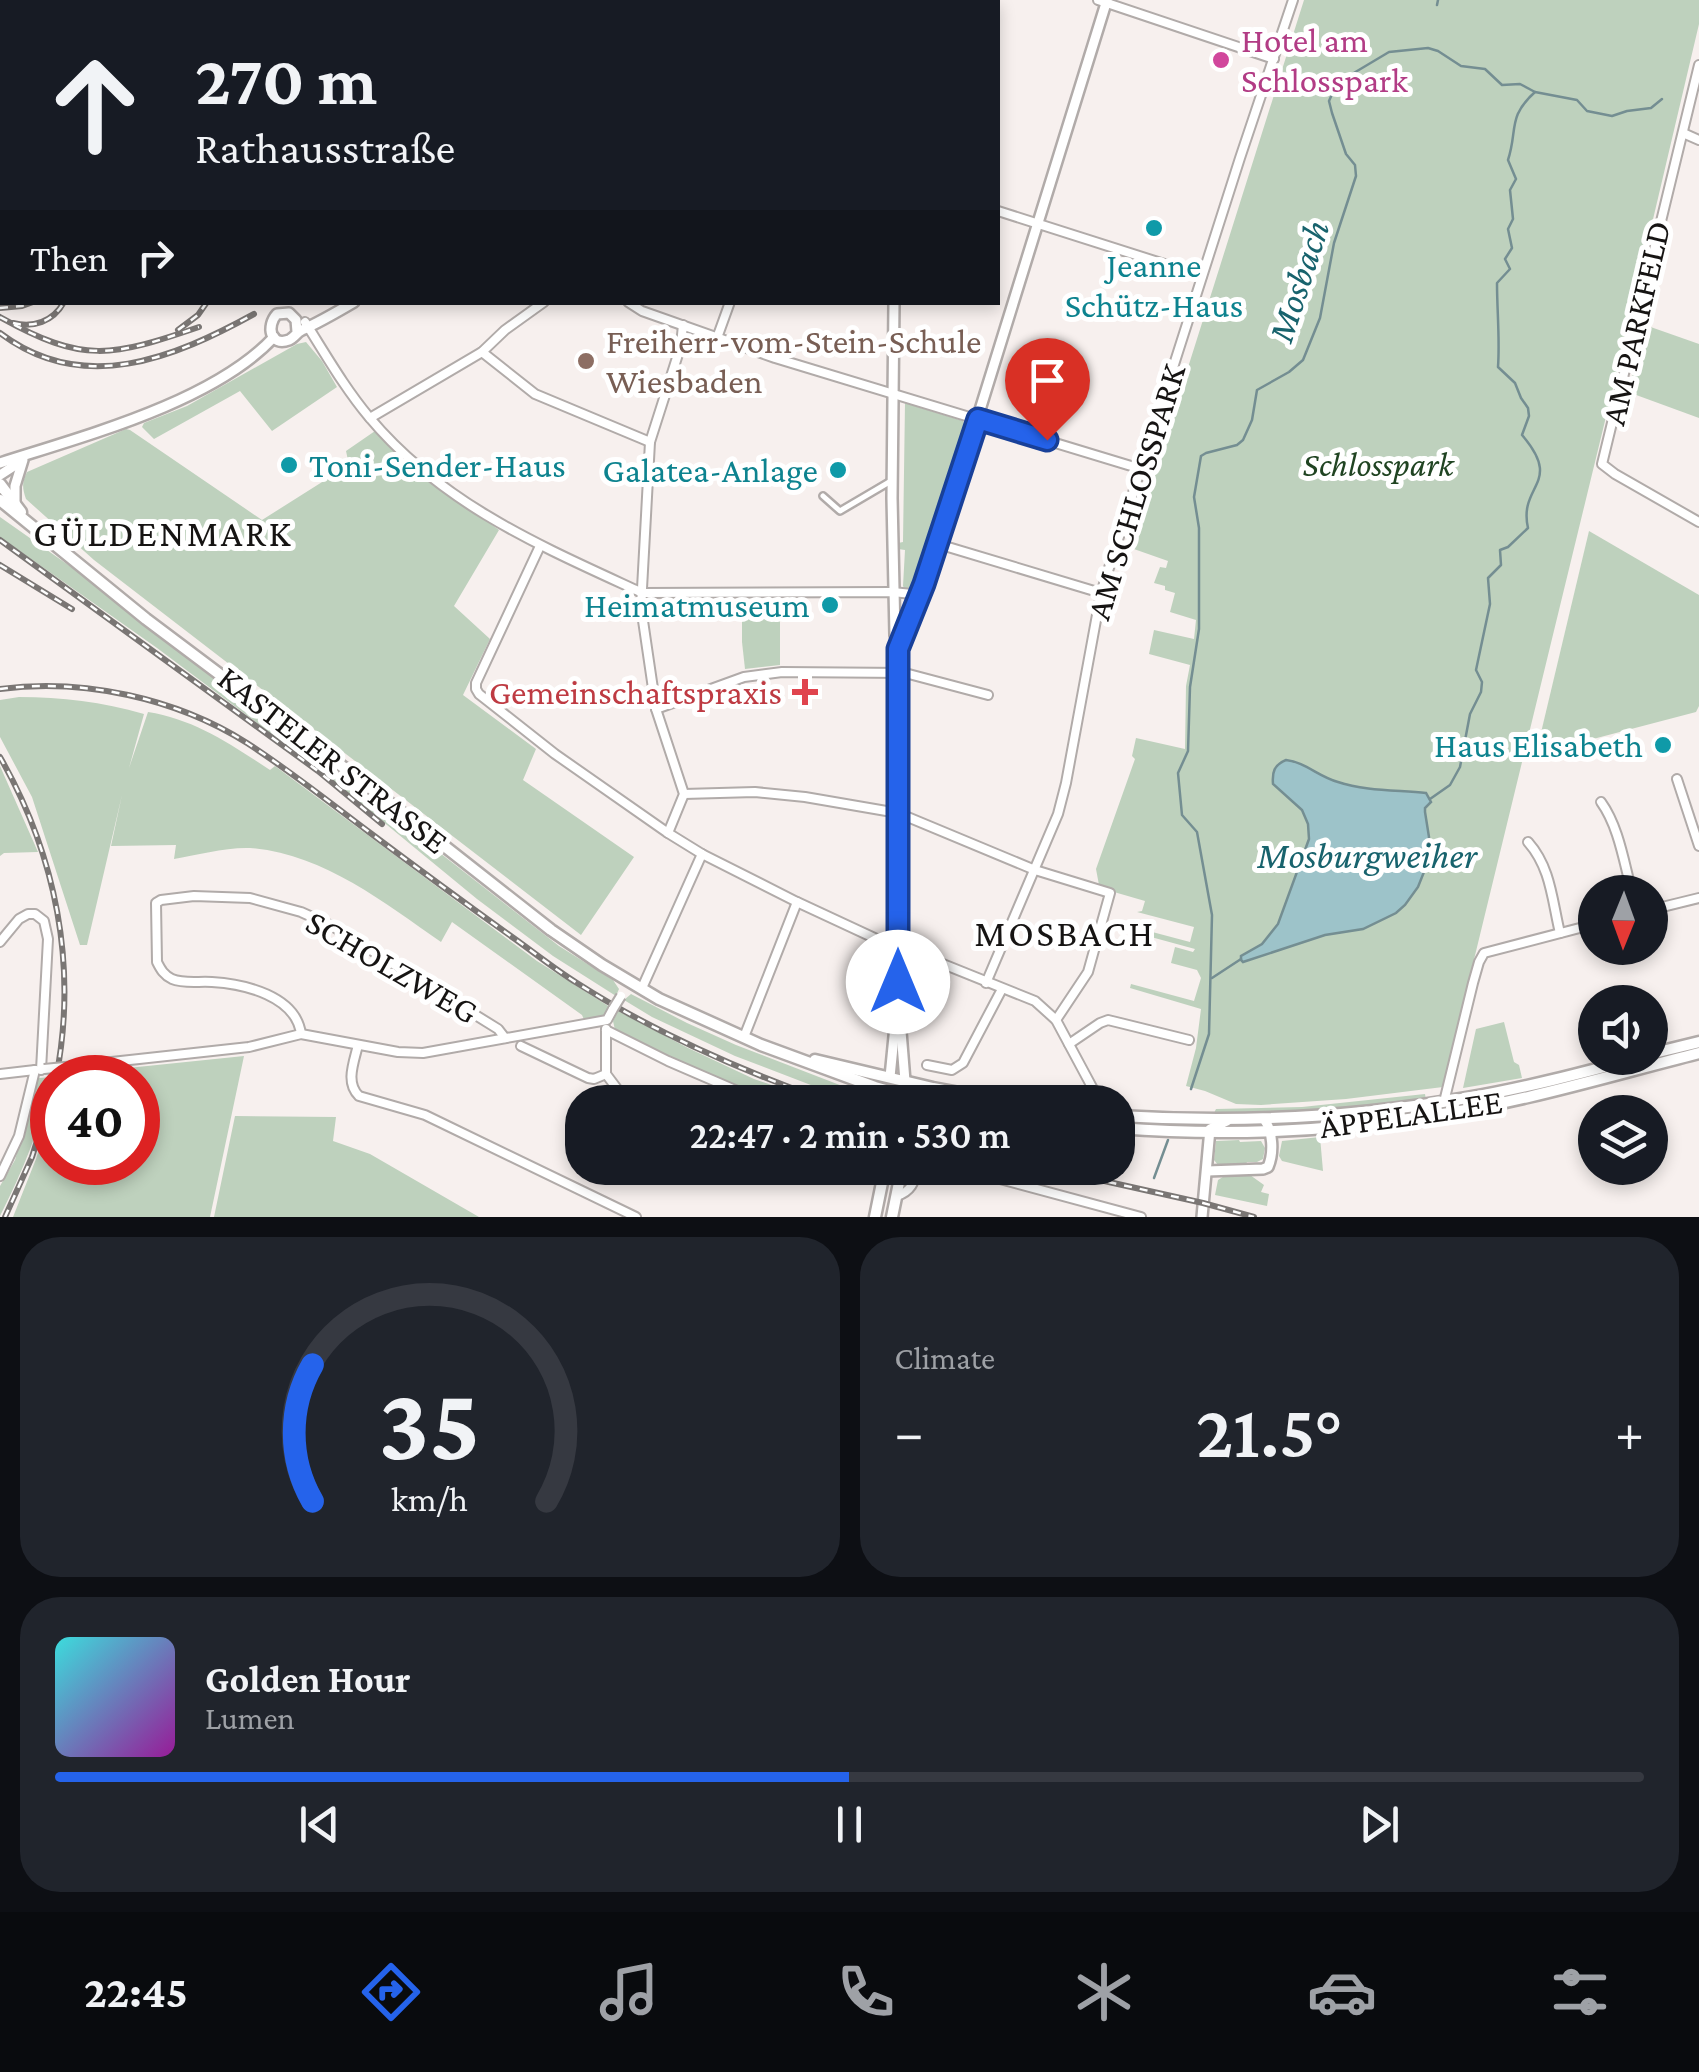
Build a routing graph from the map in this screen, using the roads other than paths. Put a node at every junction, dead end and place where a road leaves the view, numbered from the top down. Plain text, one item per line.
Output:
1 (1293, 0) edge
2 (1104, 1) edge
3 (1274, 58) junction
4 (1699, 65) edge
5 (1683, 133) junction
6 (1699, 140) edge
7 (1000, 211) edge
8 (1037, 224) junction
9 (1202, 276) junction
10 (349, 305) edge
11 (540, 305) edge
12 (633, 305) edge
13 (729, 305) edge
14 (894, 305) edge
15 (278, 308) edge
16 (303, 323) junction
17 (683, 325) junction
18 (274, 337) junction
19 (718, 338) junction
20 (482, 352) junction
21 (894, 395) junction
22 (370, 418) junction
23 (978, 419) junction
24 (650, 442) junction
25 (0, 454) edge
26 (23, 458) junction
27 (0, 463) edge
28 (1140, 469) junction
29 (0, 475) edge
30 (892, 481) junction
31 (0, 484) edge
32 (823, 496) dead end
33 (0, 500) edge
34 (15, 504) junction
35 (1697, 518) edge
36 (27, 522) junction
37 (938, 544) junction
38 (540, 546) junction
39 (893, 592) junction
40 (642, 593) junction
41 (1101, 594) junction
42 (920, 595) junction
43 (898, 649) junction
44 (898, 673) junction
45 (988, 695) dead end
46 (656, 709) junction
47 (1677, 780) dead end
48 (684, 794) junction
49 (1601, 802) dead end
50 (898, 813) junction
51 (668, 833) junction
52 (1528, 842) dead end
53 (1699, 846) edge
54 (702, 854) junction
55 (1035, 870) junction
56 (1627, 875) edge
57 (1699, 898) edge
58 (796, 902) junction
59 (1668, 906) edge
60 (1578, 929) edge
61 (1560, 934) junction
62 (0, 942) edge
63 (898, 949) junction
64 (629, 981) junction
65 (986, 983) junction
66 (644, 989) junction
67 (1002, 989) junction
68 (898, 996) junction
69 (1056, 1020) junction
70 (606, 1025) junction
71 (301, 1034) junction
72 (744, 1037) junction
73 (504, 1038) junction
74 (1189, 1040) dead end
75 (1699, 1042) edge
76 (1069, 1044) junction
77 (358, 1045) junction
78 (521, 1046) dead end
79 (1668, 1050) edge
80 (780, 1052) junction
81 (1699, 1052) edge
82 (41, 1055) edge
83 (160, 1056) edge
84 (927, 1065) dead end
85 (30, 1071) edge
86 (1578, 1073) edge
87 (0, 1074) edge
88 (606, 1074) junction
89 (890, 1077) junction
90 (905, 1081) junction
91 (615, 1085) edge
92 (724, 1085) edge
93 (860, 1085) edge
94 (890, 1085) edge
95 (905, 1085) edge
96 (925, 1085) edge
97 (1091, 1085) edge
98 (30, 1101) edge
99 (1444, 1102) junction
100 (1135, 1117) edge
101 (1264, 1119) junction
102 (1231, 1120) junction
103 (1135, 1129) edge
104 (1210, 1131) junction
105 (1270, 1132) junction
106 (1207, 1172) junction
107 (0, 1176) edge
108 (882, 1185) edge
109 (899, 1185) edge
110 (912, 1185) edge
111 (1023, 1185) edge
112 (897, 1196) junction
113 (1090, 1203) junction
114 (636, 1217) edge
115 (875, 1217) edge
116 (892, 1217) edge
117 (1087, 1217) edge
118 (1142, 1217) edge
119 (1202, 1217) edge

1 - 3 street, AM SCHLOSSPARK
2 - 3 street
2 - 8 street
3 - 9 street, AM SCHLOSSPARK
4 - 5 street, AM PARKFELD
5 - 6 street
5 - 35 street, AM PARKFELD
7 - 8 street
8 - 9 street
8 - 23 street
9 - 28 street, AM SCHLOSSPARK
10 - 16 street
11 - 20 street
12 - 17 street
13 - 19 street
14 - 21 street
15 - 16 street
15 - 18 street
16 - 18 street
16 - 22 street
17 - 19 street
17 - 24 street
18 - 26 street
19 - 21 street
20 - 22 street
20 - 24 street
21 - 23 street
21 - 30 street
22 - 38 street
23 - 28 street
23 - 37 street
24 - 40 street
25 - 26 street
26 - 27 street
26 - 29 street
26 - 34 street
28 - 41 street, AM SCHLOSSPARK
30 - 32 street
30 - 39 street
31 - 34 main road, KASTELER STRASSE
33 - 36 main road, KASTELER STRASSE
34 - 36 main road, KASTELER STRASSE
36 - 64 main road, KASTELER STRASSE
37 - 41 street
37 - 42 street
38 - 40 street
38 - 51 street
39 - 40 street
39 - 42 street
39 - 43 street
40 - 46 street
41 - 55 street, AM SCHLOSSPARK
42 - 43 street
43 - 44 street
44 - 45 street
44 - 46 street
44 - 50 street
46 - 48 street
47 - 53 street
48 - 50 street
48 - 51 street
49 - 56 street
50 - 55 street
50 - 63 street
51 - 54 street
52 - 61 street
54 - 58 street
54 - 66 street
55 - 65 street, AM SCHLOSSPARK
55 - 69 street
57 - 59 street
58 - 63 street
58 - 72 street
60 - 61 street
61 - 99 street
62 - 82 street
63 - 65 street
63 - 68 street
64 - 66 main road, KASTELER STRASSE
64 - 70 street, bridge
65 - 67 street
66 - 72 main road, KASTELER STRASSE
67 - 69 street
67 - 84 street
68 - 89 street
68 - 90 street
69 - 76 street
70 - 73 street
70 - 88 street
70 - 92 street
71 - 73 street, SCHOLZWEG
71 - 77 street
71 - 83 street, bridge
72 - 80 main road, KASTELER STRASSE
73 - 77 street
74 - 76 street
75 - 79 main road
76 - 97 street
77 - 114 street
78 - 88 street
80 - 89 main road, KASTELER STRASSE
80 - 93 main road, KASTELER STRASSE
81 - 105 main road, ÄPPELALLEE
85 - 87 street
86 - 99 main road, ÄPPELALLEE
88 - 91 street
89 - 90 main road
89 - 94 main road
90 - 95 main road
90 - 96 main road
98 - 107 street
99 - 101 main road, ÄPPELALLEE
100 - 102 main road, ÄPPELALLEE
101 - 102 main road, ÄPPELALLEE
101 - 105 street
102 - 104 street
103 - 104 main road, ÄPPELALLEE
104 - 105 main road, ÄPPELALLEE
104 - 106 street
105 - 106 street
106 - 119 street
108 - 115 main road
109 - 112 main road
110 - 112 street
111 - 113 street
112 - 116 main road
113 - 117 street
113 - 118 street

